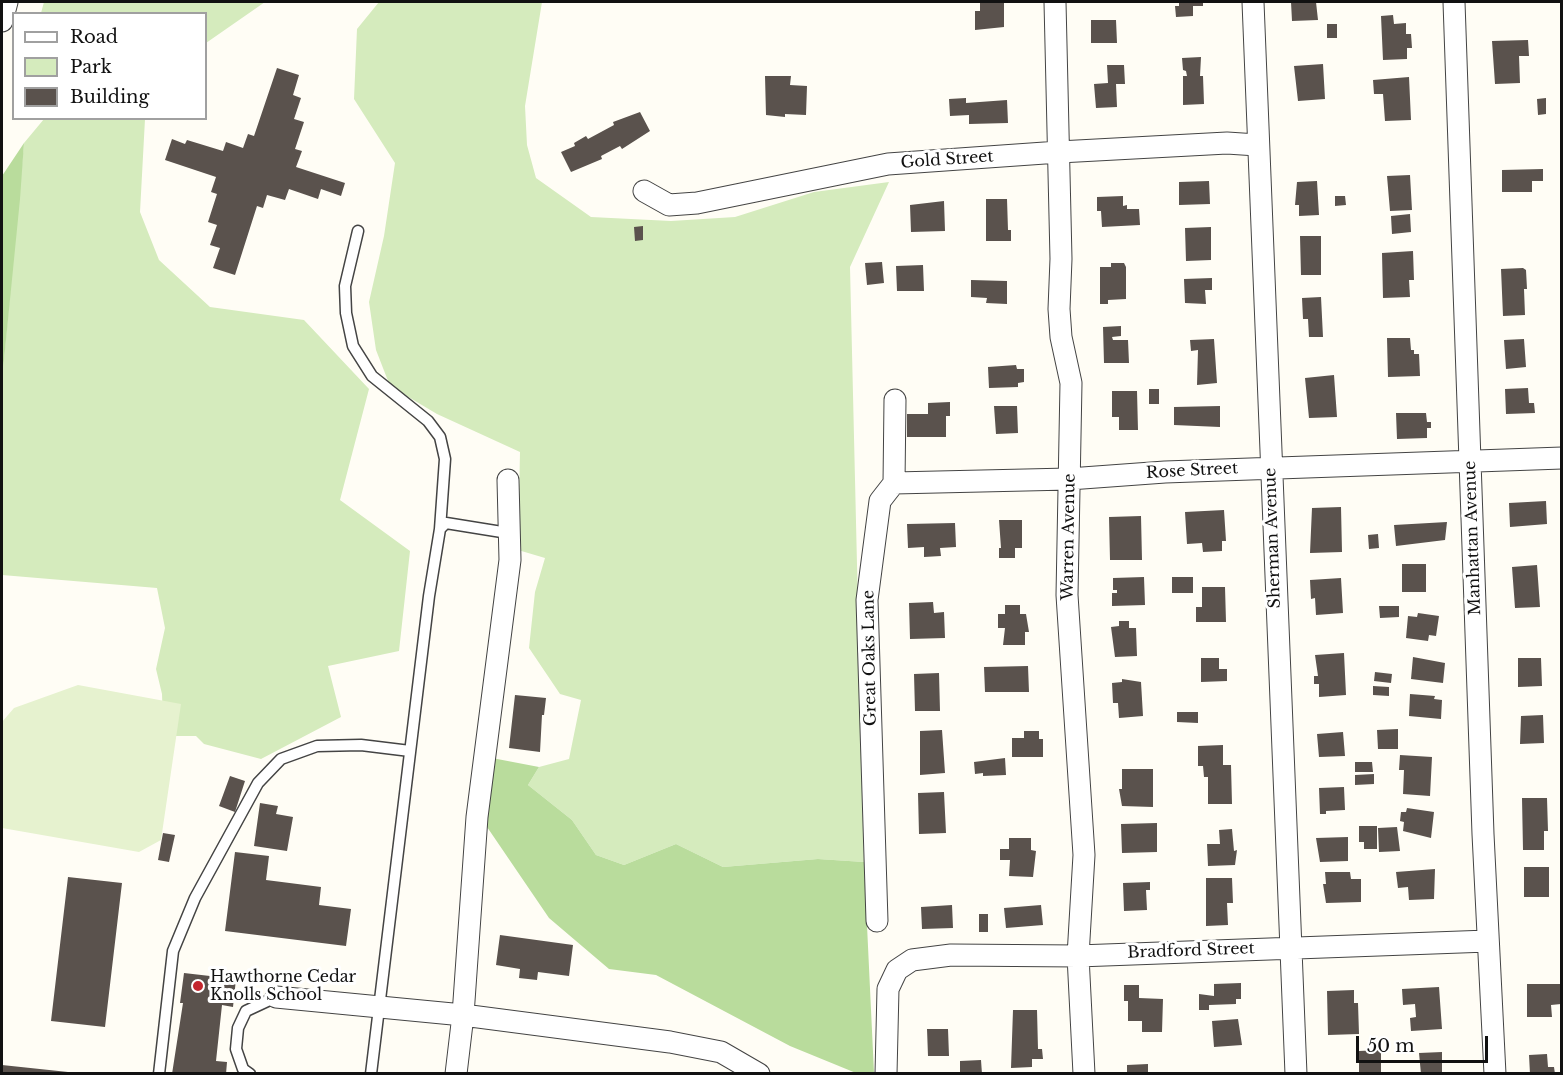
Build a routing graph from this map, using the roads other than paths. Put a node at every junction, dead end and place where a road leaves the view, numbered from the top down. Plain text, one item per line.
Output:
1 (7, 2) edge
2 (1055, 2) edge
3 (1253, 2) edge
4 (1454, 2) edge
5 (2, 21) edge
6 (1257, 145) junction
7 (1059, 152) junction
8 (644, 191) dead end
9 (358, 231) dead end
10 (895, 400) dead end
11 (1562, 458) edge
12 (1471, 461) junction
13 (1270, 468) junction
14 (1070, 479) junction
15 (508, 480) dead end
16 (894, 483) junction
17 (440, 529) junction
18 (508, 533) junction
19 (410, 750) junction
20 (877, 921) dead end
21 (1488, 941) junction
22 (1290, 947) junction
23 (1078, 956) junction
24 (276, 997) joint
25 (380, 1006) junction
26 (463, 1016) junction
27 (159, 1074) edge
28 (250, 1074) edge
29 (371, 1074) edge
30 (456, 1074) edge
31 (759, 1074) edge
32 (886, 1074) edge
33 (1084, 1074) edge
34 (1296, 1074) edge
35 (1495, 1074) edge

1 - 5 street
2 - 7 street, Warren Avenue
3 - 6 street, Sherman Avenue
4 - 12 street, Manhattan Avenue
6 - 7 street, Gold Street
6 - 13 street, Sherman Avenue
7 - 8 street, Gold Street
7 - 14 street, Warren Avenue
9 - 17 lane
10 - 16 street
11 - 12 street, Rose Street
12 - 13 street, Rose Street
12 - 21 street, Manhattan Avenue
13 - 14 street, Rose Street
13 - 22 street, Sherman Avenue
14 - 16 street, Rose Street
14 - 23 street, Warren Avenue
15 - 18 street
16 - 20 street, Great Oaks Lane
17 - 18 lane
17 - 19 lane
18 - 26 street
19 - 25 lane
19 - 27 lane
21 - 22 street, Bradford Street
21 - 35 street, Manhattan Avenue
22 - 23 street, Bradford Street
22 - 34 street, Sherman Avenue
23 - 32 street, Bradford Street
23 - 33 street, Warren Avenue
24 - 25 street
24 - 28 lane
25 - 26 street
25 - 29 lane
26 - 30 street
26 - 31 street

